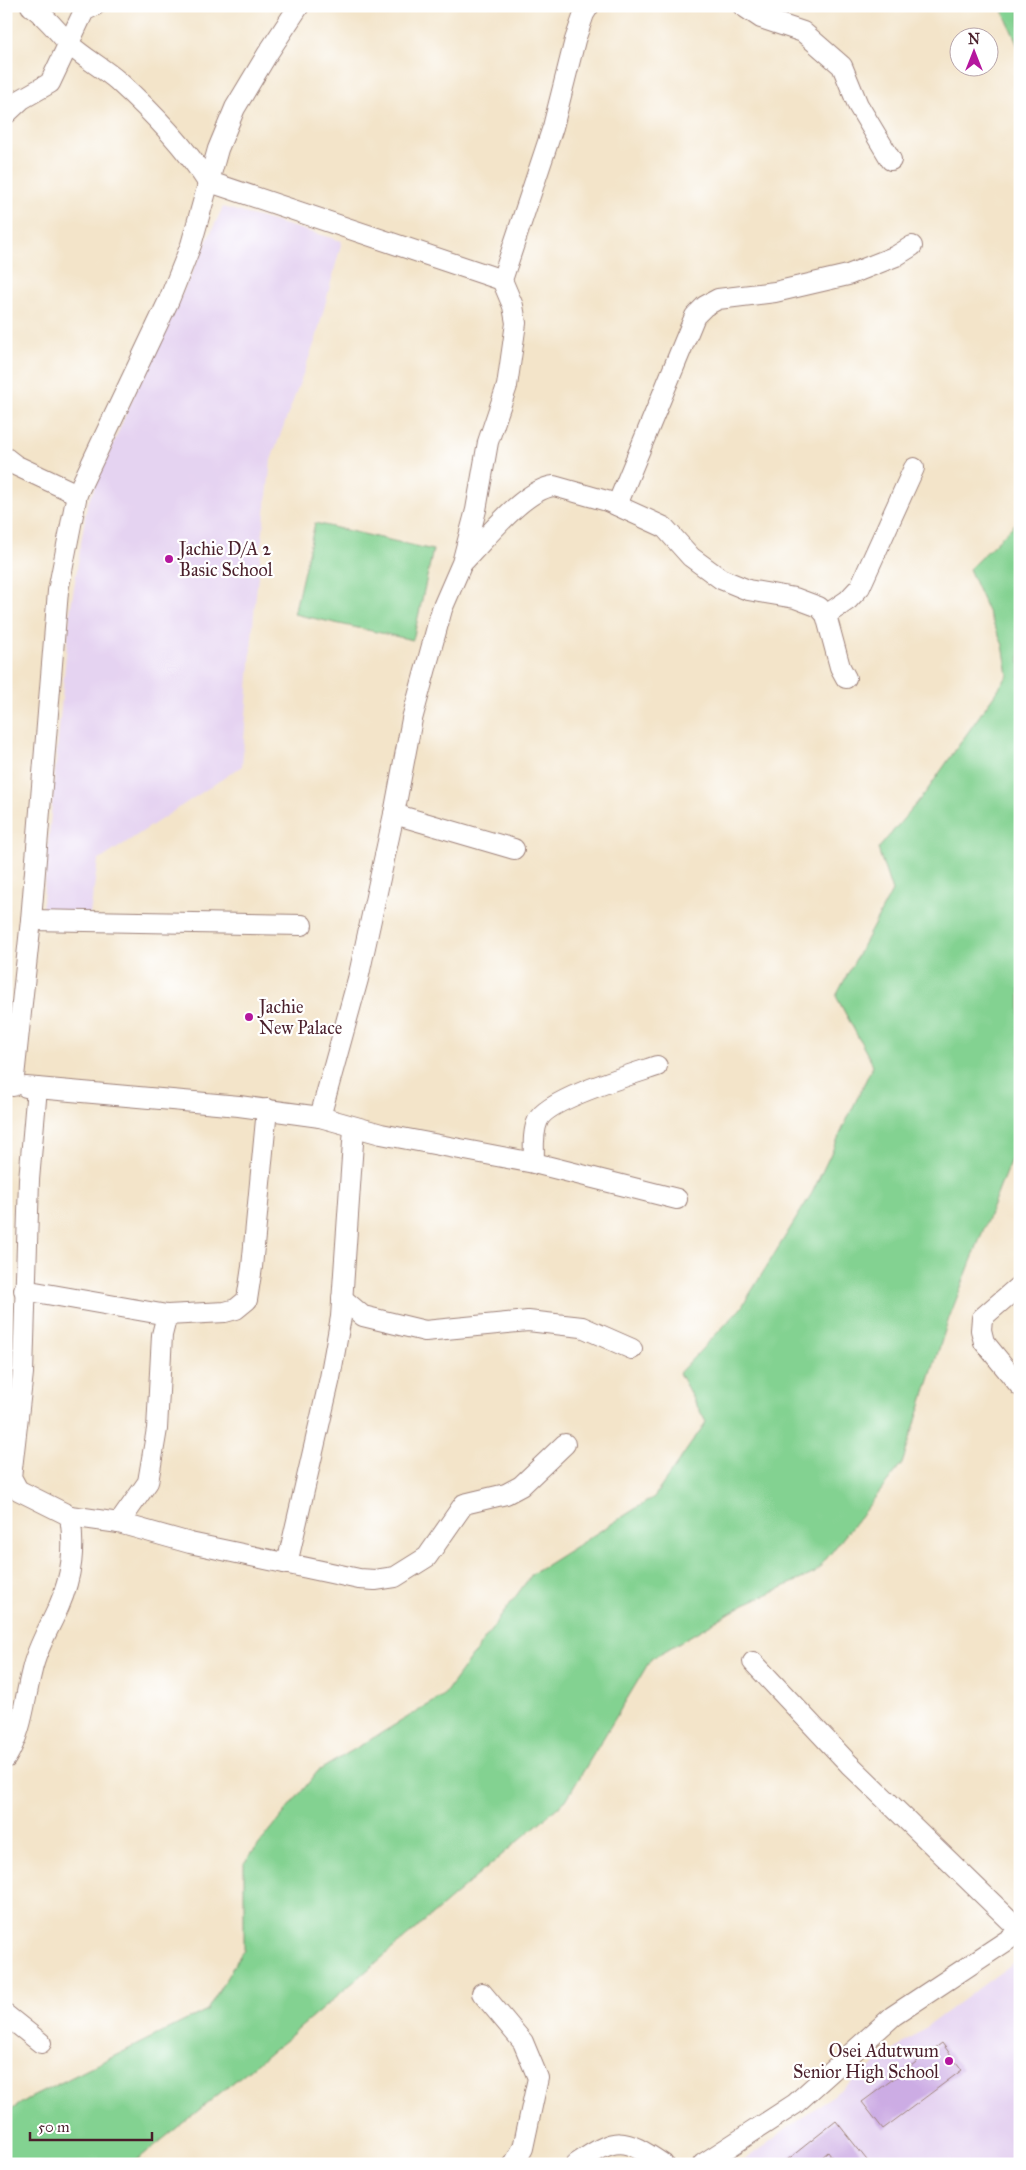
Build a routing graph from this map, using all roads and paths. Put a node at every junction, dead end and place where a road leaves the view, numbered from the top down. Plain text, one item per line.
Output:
1 (31, 6) edge
2 (94, 6) edge
3 (299, 6) edge
4 (589, 6) edge
5 (743, 6) edge
6 (70, 44) junction
7 (6, 114) edge
8 (891, 160) dead end
9 (207, 181) junction
10 (912, 246) dead end
11 (502, 280) junction
12 (6, 458) edge
13 (914, 468) dead end
14 (77, 494) junction
15 (616, 505) junction
16 (462, 563) junction
17 (826, 615) junction
18 (846, 678) dead end
19 (394, 814) junction
20 (514, 849) dead end
21 (31, 920) junction
22 (302, 925) dead end
23 (657, 1066) dead end
24 (10, 1086) edge
25 (37, 1088) junction
26 (267, 1109) junction
27 (320, 1117) junction
28 (354, 1128) junction
29 (534, 1162) junction
30 (678, 1199) dead end
31 (1020, 1285) edge
32 (24, 1290) junction
33 (342, 1298) junction
34 (167, 1315) junction
35 (632, 1349) dead end
36 (1020, 1386) edge
37 (565, 1444) dead end
38 (70, 1516) junction
39 (119, 1523) junction
40 (287, 1564) junction
41 (753, 1662) dead end
42 (6, 1758) edge
43 (1020, 1931) edge
44 (482, 1993) dead end
45 (6, 2015) edge
46 (41, 2043) dead end
47 (514, 2164) edge
48 (576, 2164) edge
49 (663, 2164) edge
50 (703, 2164) edge

1 - 6 street
2 - 6 street
3 - 9 street
4 - 11 street
5 - 8 street
6 - 7 street
6 - 9 street
9 - 11 street
9 - 14 street
10 - 15 street
11 - 16 street
12 - 14 street
13 - 17 street
14 - 21 street
15 - 16 street
15 - 17 street
16 - 19 street
17 - 18 street
19 - 20 street
19 - 27 street
21 - 22 street
21 - 24 street
23 - 29 street
24 - 25 street
25 - 26 street
25 - 32 street
26 - 27 street
26 - 34 street
27 - 28 street
28 - 29 street
28 - 33 street
29 - 30 street
31 - 36 street
32 - 34 street
32 - 38 street
33 - 35 street
33 - 40 street
34 - 39 street
37 - 40 street
38 - 39 street
38 - 42 street
39 - 40 street
41 - 43 street
43 - 50 street
44 - 47 street
45 - 46 street
48 - 49 street

